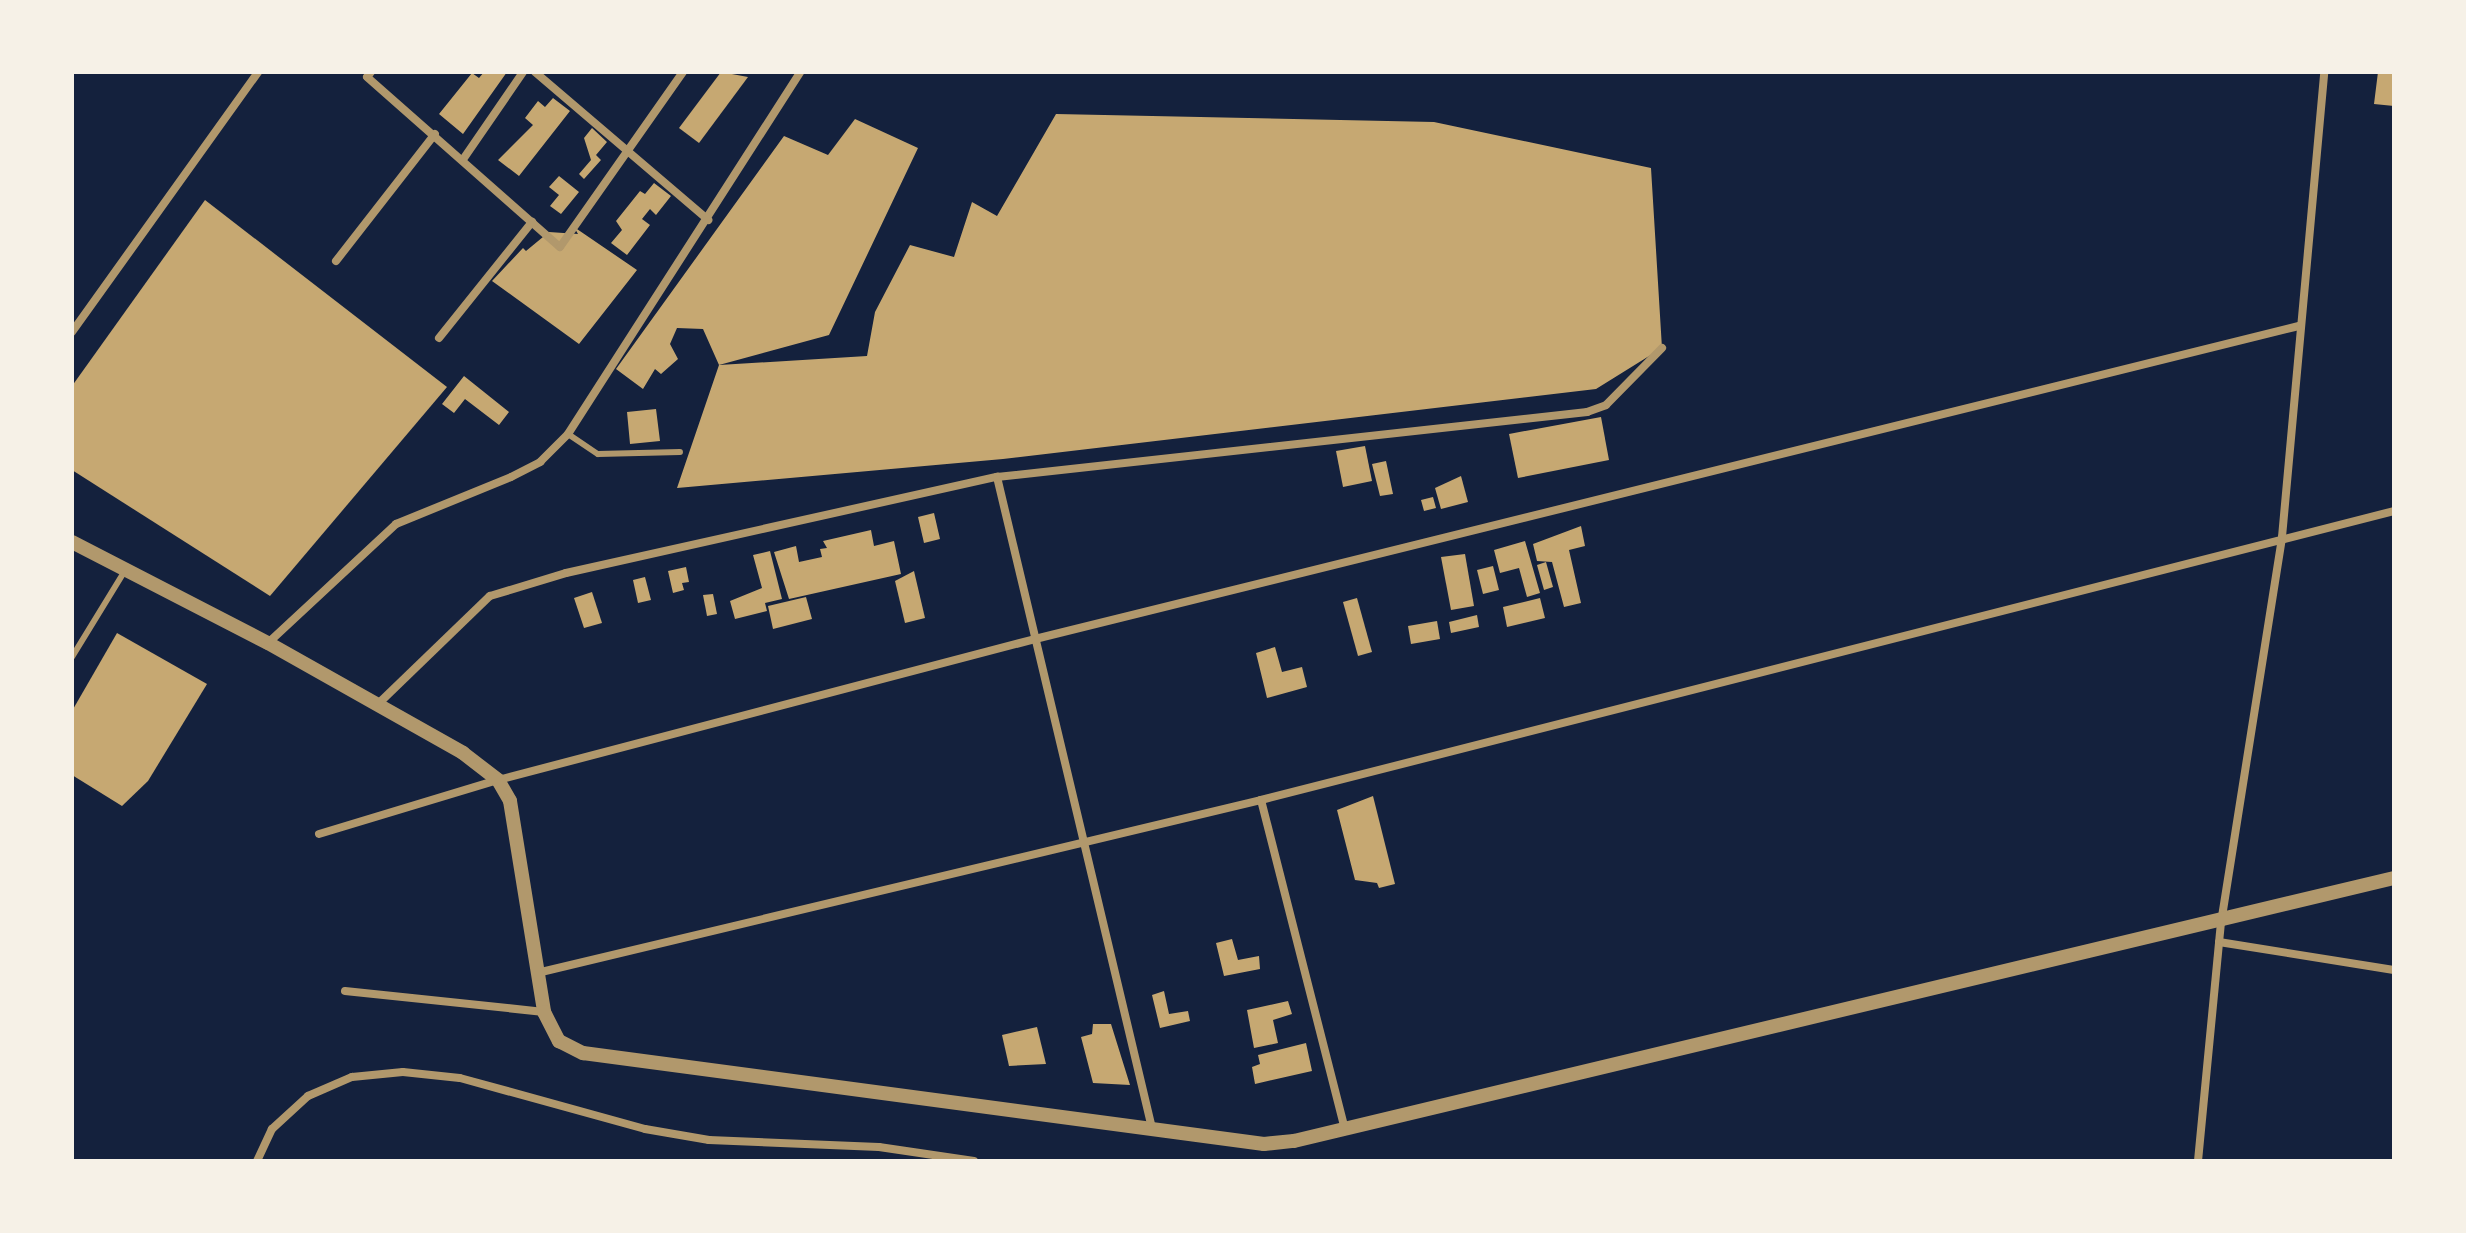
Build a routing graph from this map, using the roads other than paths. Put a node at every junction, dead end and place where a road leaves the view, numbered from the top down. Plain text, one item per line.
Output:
1 (258, 72) edge
2 (523, 72) edge
3 (535, 72) edge
4 (683, 72) edge
5 (800, 72) edge
6 (2324, 72) edge
7 (369, 75) edge
8 (435, 134) junction
9 (626, 153) junction
10 (464, 158) junction
11 (708, 220) junction
12 (532, 222) junction
13 (336, 261) dead end
14 (2299, 326) junction
15 (72, 332) edge
16 (439, 338) dead end
17 (1662, 348) dead end
18 (568, 434) junction
19 (680, 452) dead end
20 (997, 477) junction
21 (2394, 511) edge
22 (2282, 537) junction
23 (72, 542) edge
24 (126, 569) junction
25 (1035, 639) junction
26 (268, 643) junction
27 (73, 654) edge
28 (377, 705) junction
29 (498, 780) junction
30 (1261, 800) junction
31 (319, 834) dead end
32 (1080, 842) junction
33 (2394, 878) edge
34 (2221, 923) junction
35 (2219, 942) junction
36 (2394, 970) edge
37 (537, 973) junction
38 (345, 991) dead end
39 (544, 1012) junction
40 (1152, 1128) junction
41 (1345, 1129) junction
42 (257, 1161) edge
43 (974, 1161) edge
44 (2198, 1161) edge

1 - 15 street
2 - 10 street
3 - 9 street
4 - 9 street
5 - 11 street
6 - 14 street
7 - 8 street
8 - 10 street
8 - 13 street
9 - 11 street
9 - 12 street
10 - 12 street
11 - 18 street
12 - 16 street
14 - 22 street
14 - 25 street
17 - 20 street
18 - 19 lane
18 - 26 street
20 - 25 street
20 - 28 street
21 - 22 street
22 - 30 street
22 - 34 street
23 - 24 street
24 - 26 street
24 - 27 lane
25 - 29 street
25 - 32 street
26 - 28 street
28 - 29 street
29 - 31 street
29 - 37 street
30 - 32 street
30 - 41 street
32 - 37 street
32 - 40 street
33 - 34 street
34 - 35 street
34 - 41 street
35 - 36 street
35 - 44 street
37 - 39 street
38 - 39 street
39 - 40 street
40 - 41 street
42 - 43 street

